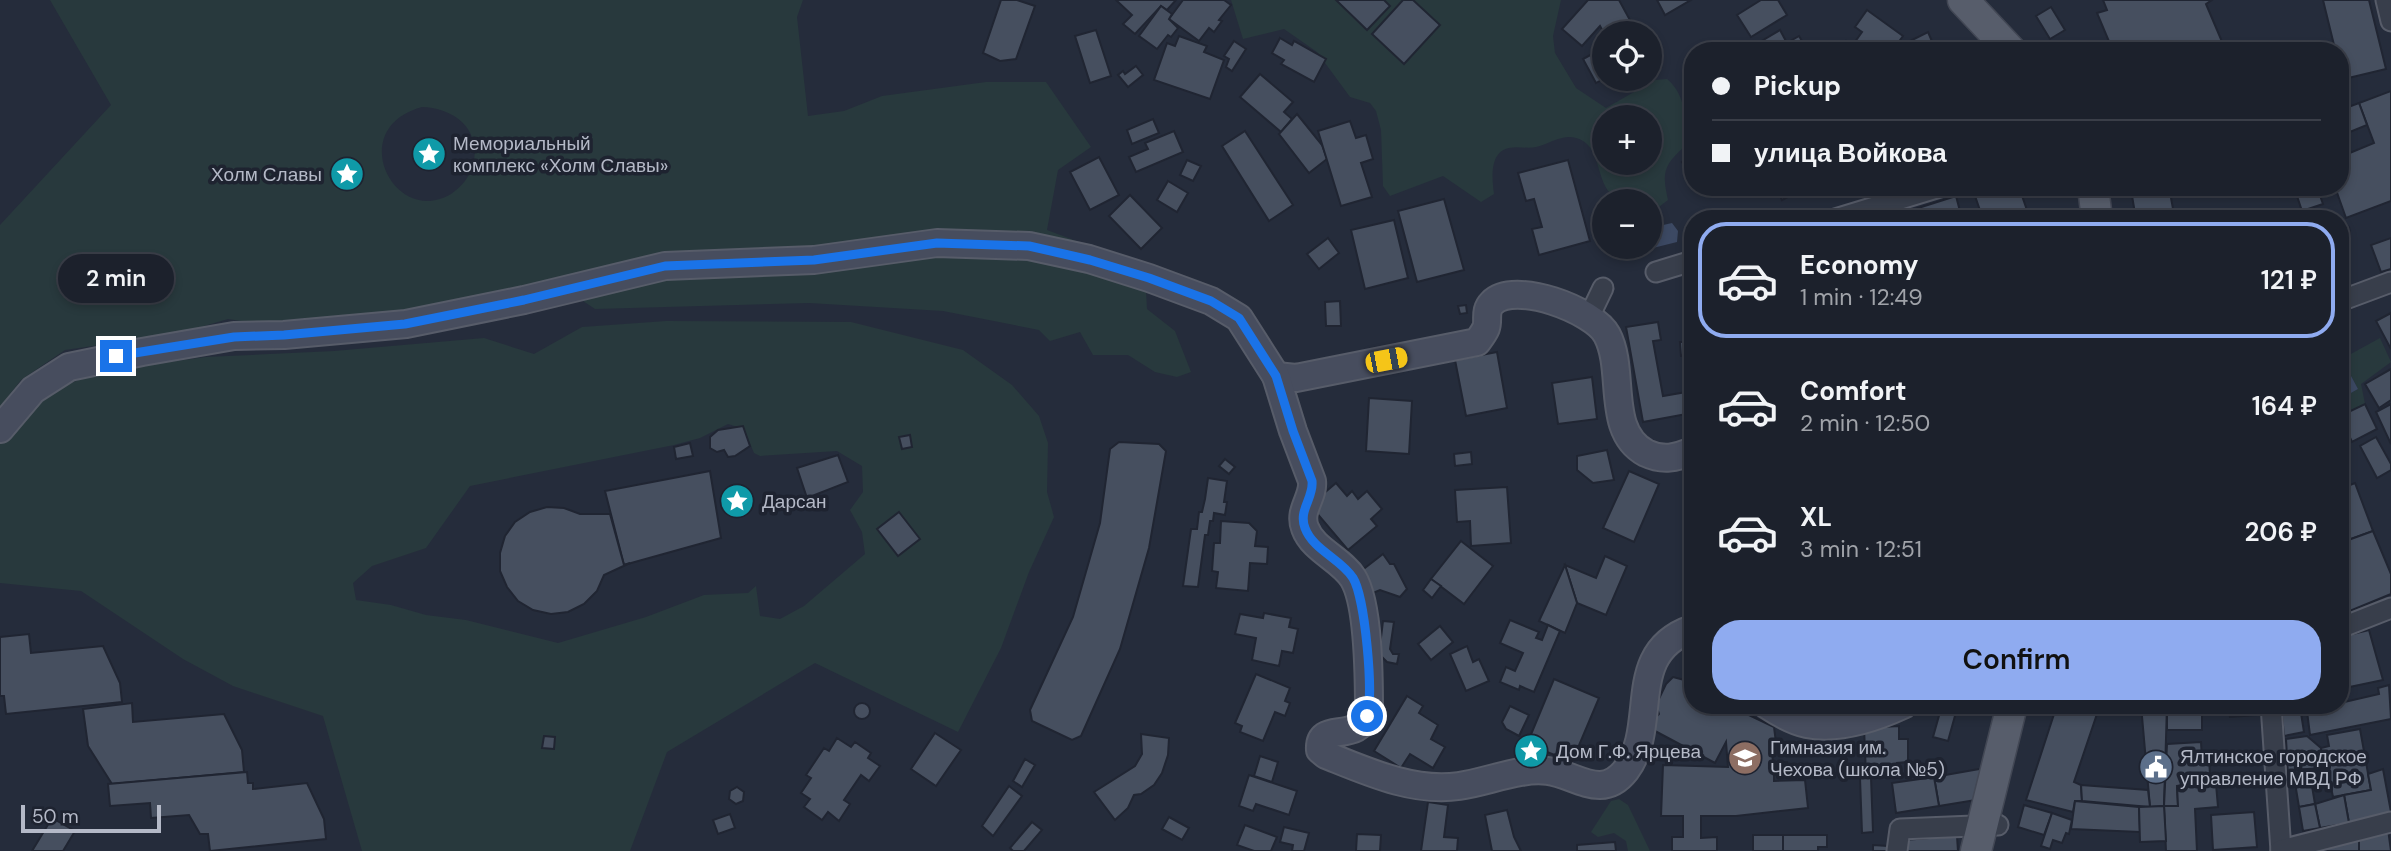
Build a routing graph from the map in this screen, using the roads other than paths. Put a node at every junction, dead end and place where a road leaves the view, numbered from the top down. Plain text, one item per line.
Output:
1 (1963, 0) edge
2 (2386, 0) edge
3 (2391, 21) edge
4 (2003, 42) edge
5 (1910, 196) edge
6 (1865, 210) edge
7 (1684, 264) edge
8 (1657, 272) dead end
9 (2391, 282) edge
10 (1603, 288) dead end
11 (2349, 298) edge
12 (1589, 317) junction
13 (1276, 376) junction
14 (0, 429) edge
15 (1684, 455) edge
16 (2391, 608) edge
17 (2349, 624) edge
18 (1684, 632) edge
19 (1780, 714) edge
20 (1874, 714) edge
21 (2010, 714) edge
22 (2021, 714) edge
23 (2272, 714) edge
24 (2391, 822) edge
25 (1987, 838) edge
26 (2281, 850) edge
27 (1897, 851) edge

1 - 4 main road
2 - 3 street
5 - 6 street
7 - 8 street
9 - 11 street
10 - 12 street
12 - 13 street
12 - 15 street
13 - 14 street
13 - 18 street
16 - 17 street
19 - 20 street
21 - 25 main road
22 - 25 main road
23 - 26 street
24 - 26 street
25 - 27 street

